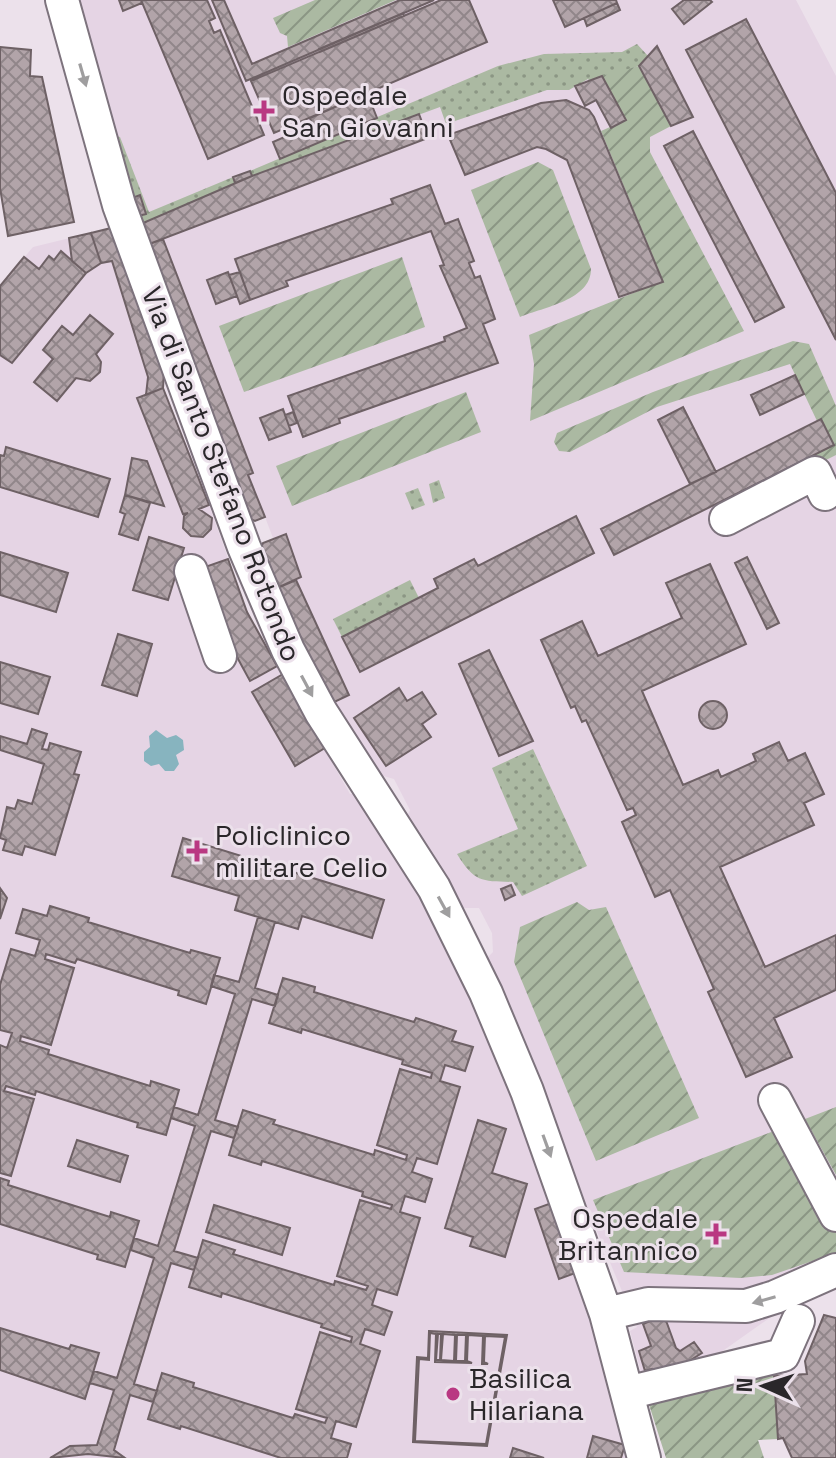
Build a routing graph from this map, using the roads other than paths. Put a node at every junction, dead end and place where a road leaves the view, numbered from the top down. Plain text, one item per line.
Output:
1 (62, 0) edge
2 (825, 494) dead end
3 (726, 519) dead end
4 (191, 571) dead end
5 (220, 656) dead end
6 (775, 1100) dead end
7 (836, 1215) edge
8 (836, 1270) edge
9 (606, 1314) junction
10 (798, 1321) dead end
11 (627, 1393) junction
12 (644, 1458) edge

1 -> 9 street, Via di Santo Stefano Rotondo
2 - 3 street
4 - 5 street
6 - 7 street
8 -> 9 street
9 - 11 street, Via di Santo Stefano Rotondo
10 - 11 street
11 - 12 street, Via di Santo Stefano Rotondo

